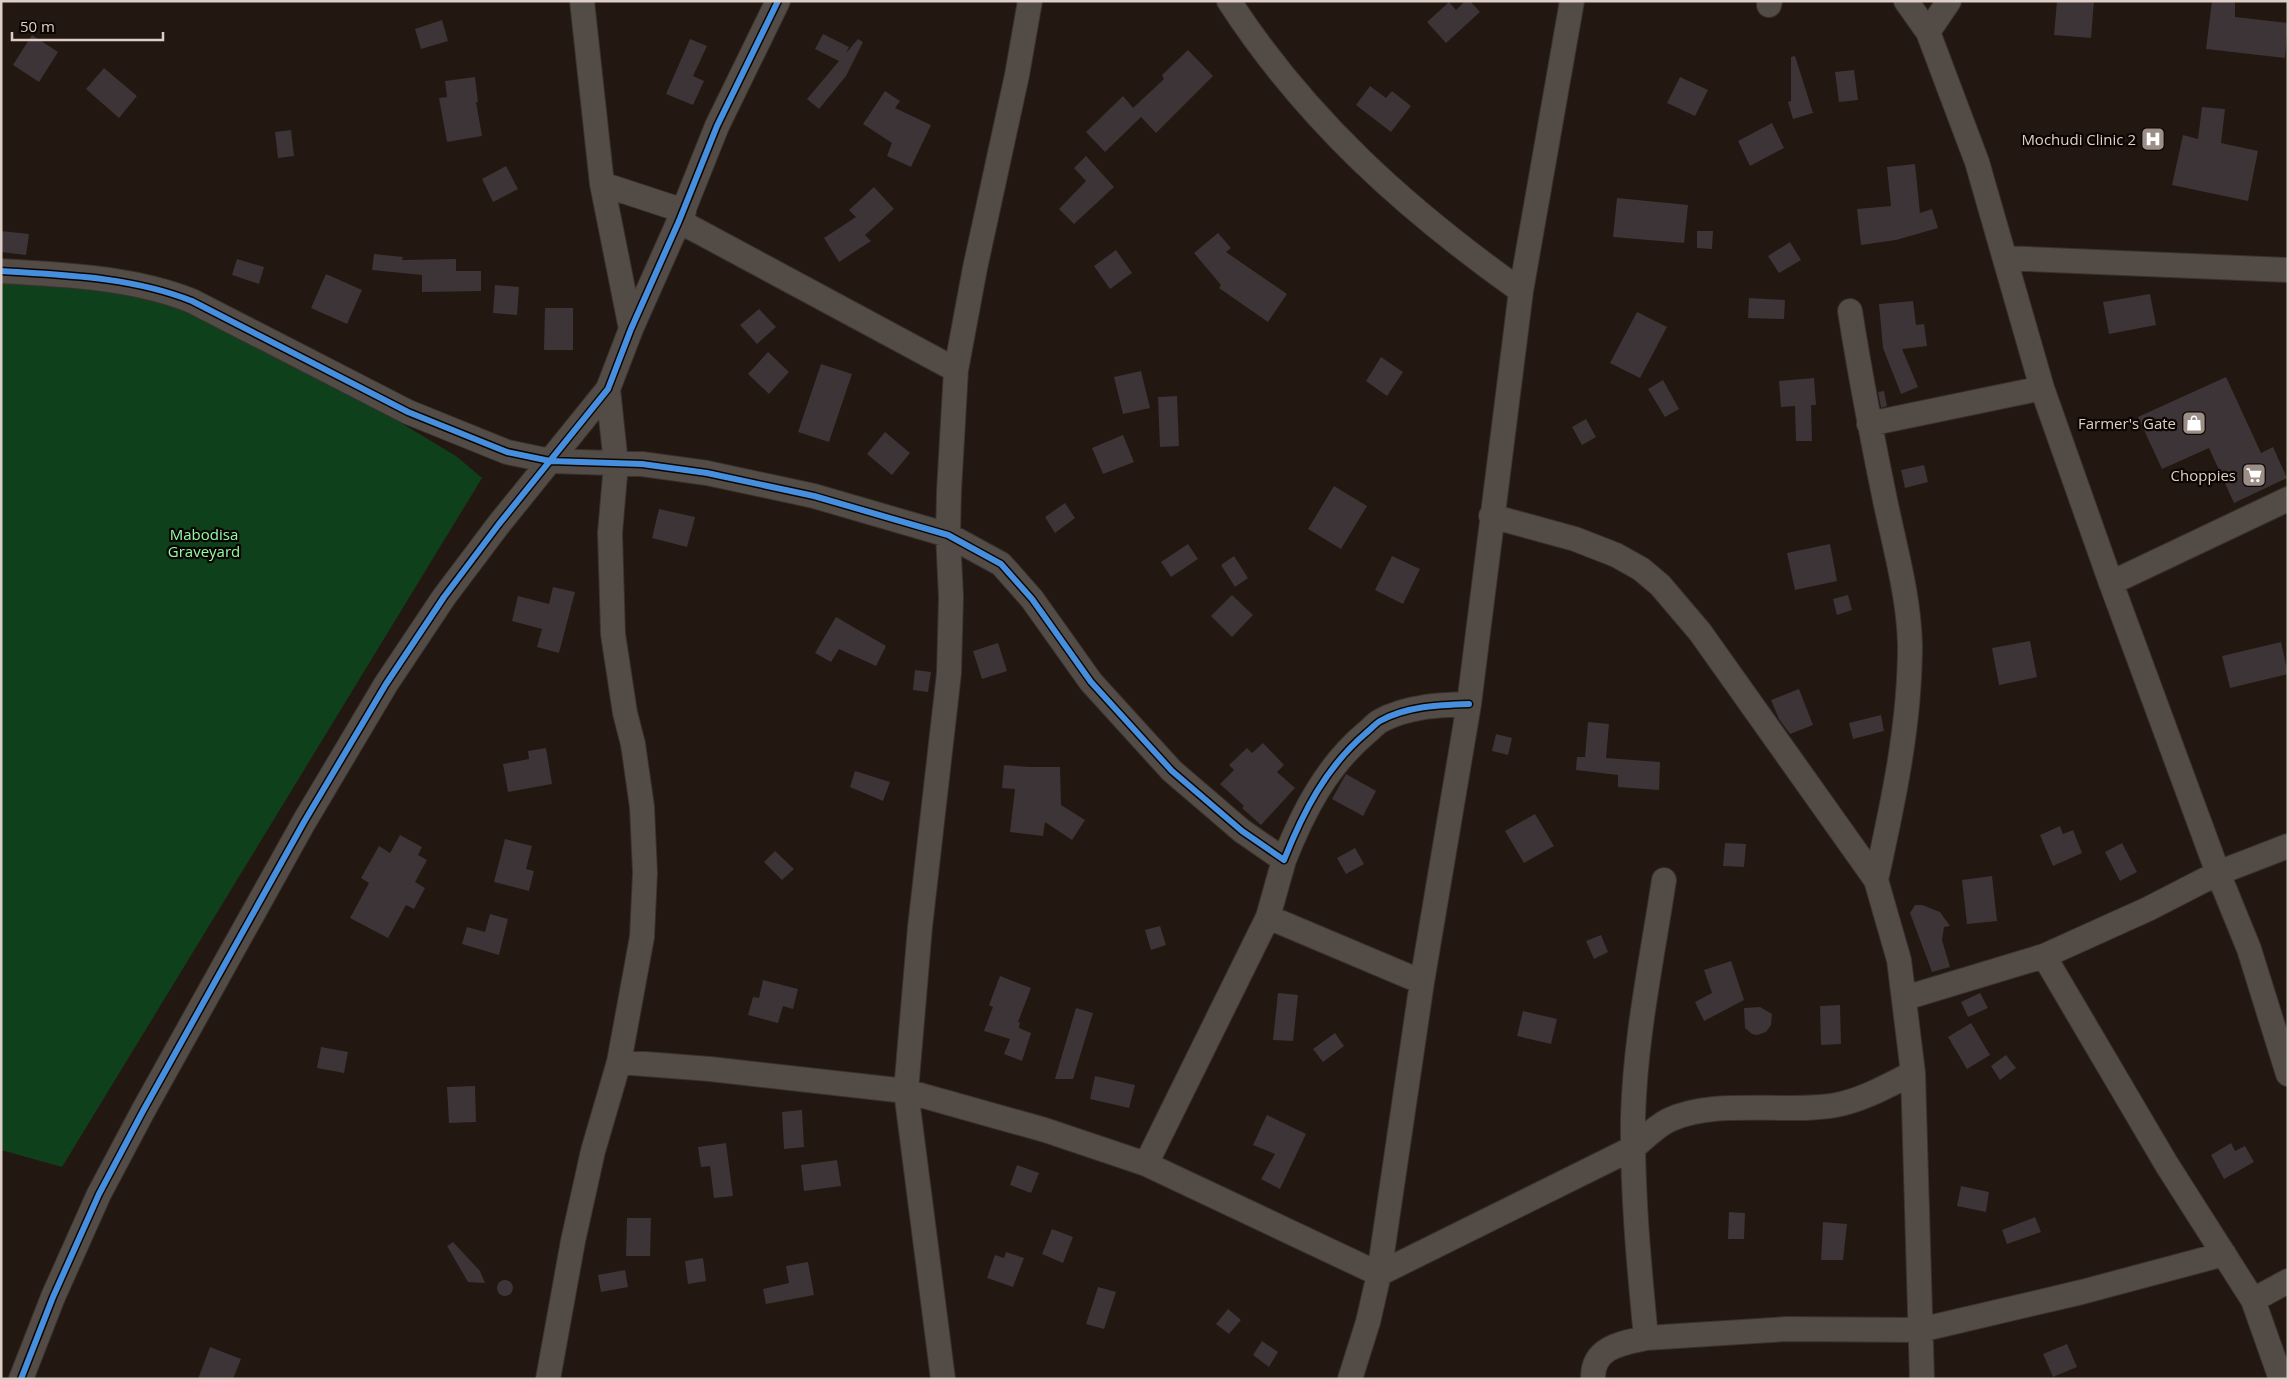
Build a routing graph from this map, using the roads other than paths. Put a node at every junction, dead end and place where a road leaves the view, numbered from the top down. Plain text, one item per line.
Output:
1 (582, 1) edge
2 (778, 1) edge
3 (1030, 1) edge
4 (1230, 1) edge
5 (1572, 1) edge
6 (1906, 1) edge
7 (1949, 1) edge
8 (1928, 32) junction
9 (602, 184) junction
10 (682, 216) junction
11 (2005, 258) junction
12 (1, 270) edge
13 (2288, 270) edge
14 (1521, 290) junction
15 (1850, 311) dead end
16 (631, 329) junction
17 (956, 370) junction
18 (2042, 388) junction
19 (608, 389) junction
20 (1869, 424) junction
21 (550, 461) junction
22 (616, 464) junction
23 (2288, 499) edge
24 (1491, 516) junction
25 (948, 535) junction
26 (2111, 583) junction
27 (1469, 704) junction
28 (2288, 846) edge
29 (1284, 860) junction
30 (2218, 873) junction
31 (1664, 880) dead end
32 (1876, 880) junction
33 (1268, 917) junction
34 (2044, 956) junction
35 (1422, 982) junction
36 (1905, 998) junction
37 (619, 1062) junction
38 (1913, 1074) junction
39 (2288, 1074) edge
40 (906, 1091) junction
41 (1633, 1148) junction
42 (1146, 1164) junction
43 (2224, 1254) junction
44 (1379, 1274) junction
45 (2288, 1281) edge
46 (2253, 1300) junction
47 (1920, 1330) junction
48 (1646, 1338) junction
49 (21, 1379) edge
50 (548, 1379) edge
51 (943, 1379) edge
52 (1350, 1379) edge
53 (1593, 1379) edge
54 (1922, 1379) edge
55 (2281, 1379) edge

1 - 9 street
2 - 10 street
3 - 17 street
4 - 14 street
5 - 14 street
6 - 8 street
7 - 8 street
8 - 11 street
9 - 10 street
9 - 16 street
10 - 16 street
10 - 17 street
11 - 13 street
11 - 18 street
12 - 21 street
14 - 24 street
15 - 20 street
16 - 19 street
17 - 25 street
18 - 20 street
18 - 26 street
19 - 21 street
19 - 22 street
20 - 32 street
21 - 22 street
21 - 49 street
22 - 25 street
22 - 37 street
23 - 26 street
24 - 27 street
24 - 32 street
25 - 29 street
25 - 40 street
26 - 30 street
27 - 29 street
27 - 35 street
28 - 30 street
29 - 33 street
30 - 34 street
30 - 39 street
31 - 41 street
32 - 36 street
33 - 35 street
33 - 42 street
34 - 36 street
34 - 43 street
35 - 44 street
36 - 38 street
37 - 40 street
37 - 50 street
38 - 41 street
38 - 47 street
40 - 42 street
40 - 51 street
41 - 44 street
41 - 48 street
42 - 44 street
43 - 46 street
43 - 47 street
44 - 52 street
45 - 46 street
46 - 55 street
47 - 48 street
47 - 54 street
48 - 53 street

